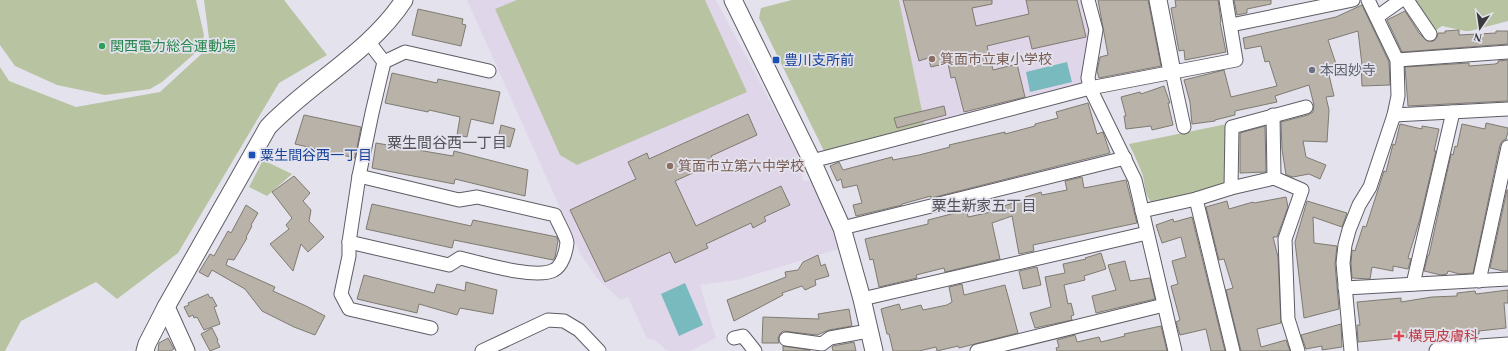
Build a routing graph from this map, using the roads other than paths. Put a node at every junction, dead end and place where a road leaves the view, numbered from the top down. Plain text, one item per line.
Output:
1 (404, 0) edge
2 (734, 0) edge
3 (1088, 0) edge
4 (1158, 0) edge
5 (1226, 0) edge
6 (1353, 0) edge
7 (1368, 0) edge
8 (1401, 0) edge
9 (1407, 0) edge
10 (1377, 17) junction
11 (1231, 25) junction
12 (1430, 34) dead end
13 (368, 41) junction
14 (1508, 52) edge
15 (1397, 60) junction
16 (384, 62) junction
17 (489, 71) dead end
18 (1172, 72) junction
19 (1090, 88) junction
20 (1306, 107) dead end
21 (1508, 109) edge
22 (1453, 112) junction
23 (1273, 115) junction
24 (1394, 115) junction
25 (1184, 127) dead end
26 (1508, 147) edge
27 (1124, 158) junction
28 (812, 161) junction
29 (359, 176) junction
30 (1274, 178) junction
31 (1231, 188) junction
32 (1196, 199) junction
33 (1142, 211) junction
34 (842, 228) junction
35 (1147, 233) junction
36 (350, 242) junction
37 (1508, 278) edge
38 (1479, 281) junction
39 (1414, 284) junction
40 (1345, 288) junction
41 (862, 299) junction
42 (1164, 305) junction
43 (166, 307) junction
44 (431, 328) dead end
45 (868, 331) junction
46 (734, 338) dead end
47 (786, 339) dead end
48 (1508, 346) edge
49 (823, 347) edge
50 (145, 351) edge
51 (186, 351) edge
52 (482, 351) edge
53 (598, 351) edge
54 (755, 351) edge
55 (874, 351) edge
56 (976, 351) edge
57 (1175, 351) edge
58 (1233, 351) edge
59 (1298, 351) edge
60 (1351, 351) edge
61 (1438, 351) edge

1 - 13 street
2 - 28 street
3 - 19 street
4 - 18 street
5 - 11 street
6 - 11 street
7 - 10 street
8 - 10 street
9 - 12 street
10 - 15 street
11 - 18 street
13 - 16 street
13 - 43 street
14 - 15 street
15 - 24 street
16 - 17 street
16 - 29 street
18 - 19 street
18 - 25 street
19 - 27 street
19 - 28 street
20 - 23 street
21 - 22 street
22 - 24 street
22 - 39 street
23 - 30 street
23 - 31 street
24 - 40 street
26 - 38 street
27 - 33 street
27 - 34 street
28 - 34 street
29 - 36 street
29 - 36 street
30 - 31 street
30 - 59 street
31 - 32 street
32 - 33 street
32 - 58 street
33 - 35 street
34 - 41 street
35 - 41 street
35 - 42 street
36 - 44 street
37 - 38 street
38 - 39 street
39 - 40 street
40 - 60 street
41 - 45 street
42 - 56 street
42 - 57 street
43 - 50 street
43 - 51 street
45 - 49 street
45 - 55 street
46 - 54 street
47 - 49 street
48 - 61 street
52 - 53 street

